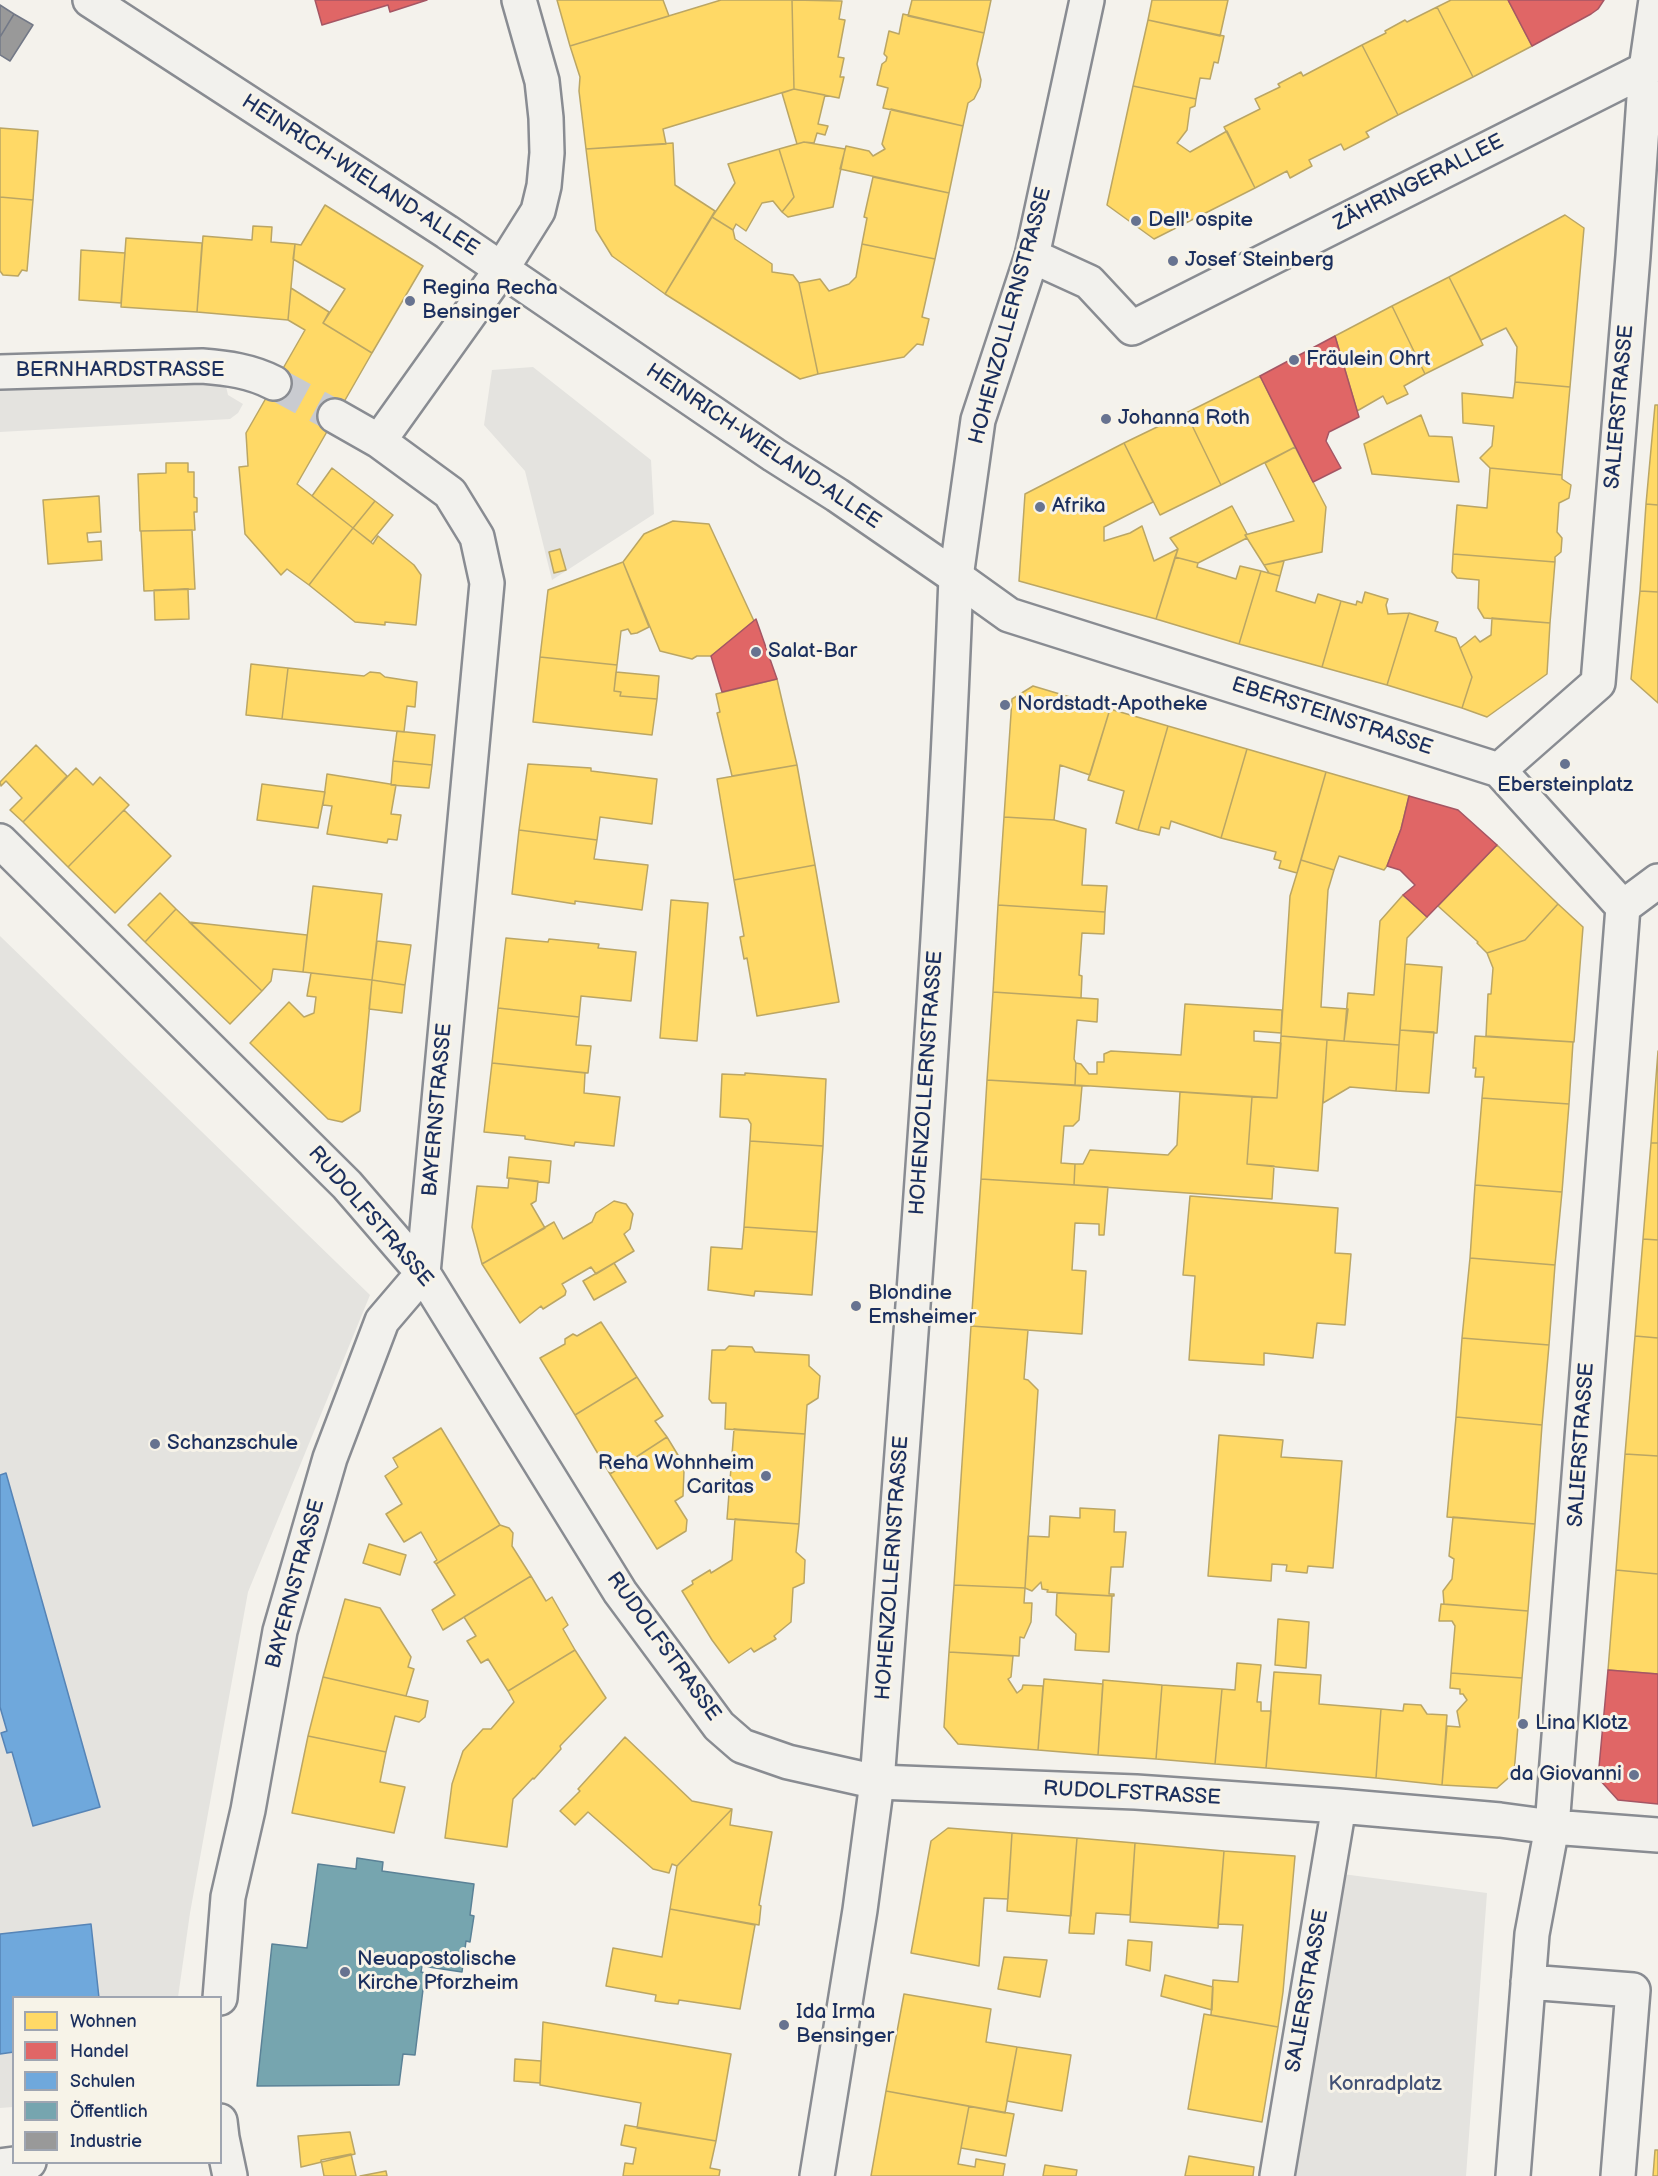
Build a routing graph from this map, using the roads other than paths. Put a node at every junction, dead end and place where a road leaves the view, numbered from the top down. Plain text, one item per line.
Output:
1 (90, 0) edge
2 (519, 0) edge
3 (1087, 0) edge
4 (1656, 0) edge
5 (1652, 66) edge
6 (1032, 256) junction
7 (501, 270) junction
8 (0, 372) edge
9 (274, 383) tunnel mouth
10 (335, 416) tunnel mouth
11 (379, 441) junction
12 (956, 577) junction
13 (1499, 770) junction
14 (0, 841) edge
15 (1658, 882) edge
16 (1623, 907) junction
17 (423, 1273) junction
18 (877, 1782) junction
19 (1339, 1806) junction
20 (1552, 1827) junction
21 (1658, 1835) edge
22 (1528, 1982) junction
23 (220, 1996) edge
24 (222, 2137) edge
25 (19, 2164) edge
26 (0, 2166) edge
27 (230, 2176) edge
28 (817, 2176) edge
29 (1277, 2176) edge
30 (1513, 2176) edge
31 (1618, 2176) edge

1 - 7 street, HEINRICH-WIELAND-ALLEE
2 - 7 street
3 - 6 street, HOHENZOLLERNSTRASSE
4 - 5 street, SALIERSTRASSE
5 - 6 street, ZÄHRINGERALLEE
5 - 13 street, SALIERSTRASSE
6 - 12 street, HOHENZOLLERNSTRASSE
7 - 11 street
7 - 12 street, HEINRICH-WIELAND-ALLEE
8 - 9 street, BERNHARDSTRASSE
10 - 11 street
11 - 17 street, BAYERNSTRASSE
12 - 13 street, EBERSTEINSTRASSE
12 - 18 street, HOHENZOLLERNSTRASSE
13 - 16 street
14 - 17 street, RUDOLFSTRASSE
15 - 16 street
16 - 20 street, SALIERSTRASSE
17 - 18 street, RUDOLFSTRASSE
17 - 23 street, BAYERNSTRASSE
18 - 19 street, RUDOLFSTRASSE
18 - 28 street, HOHENZOLLERNSTRASSE
19 - 20 street, RUDOLFSTRASSE
19 - 29 street, SALIERSTRASSE
20 - 21 street, RUDOLFSTRASSE
20 - 22 street, SALIERSTRASSE
22 - 30 street, SALIERSTRASSE
22 - 31 street
24 - 27 street
25 - 26 street

